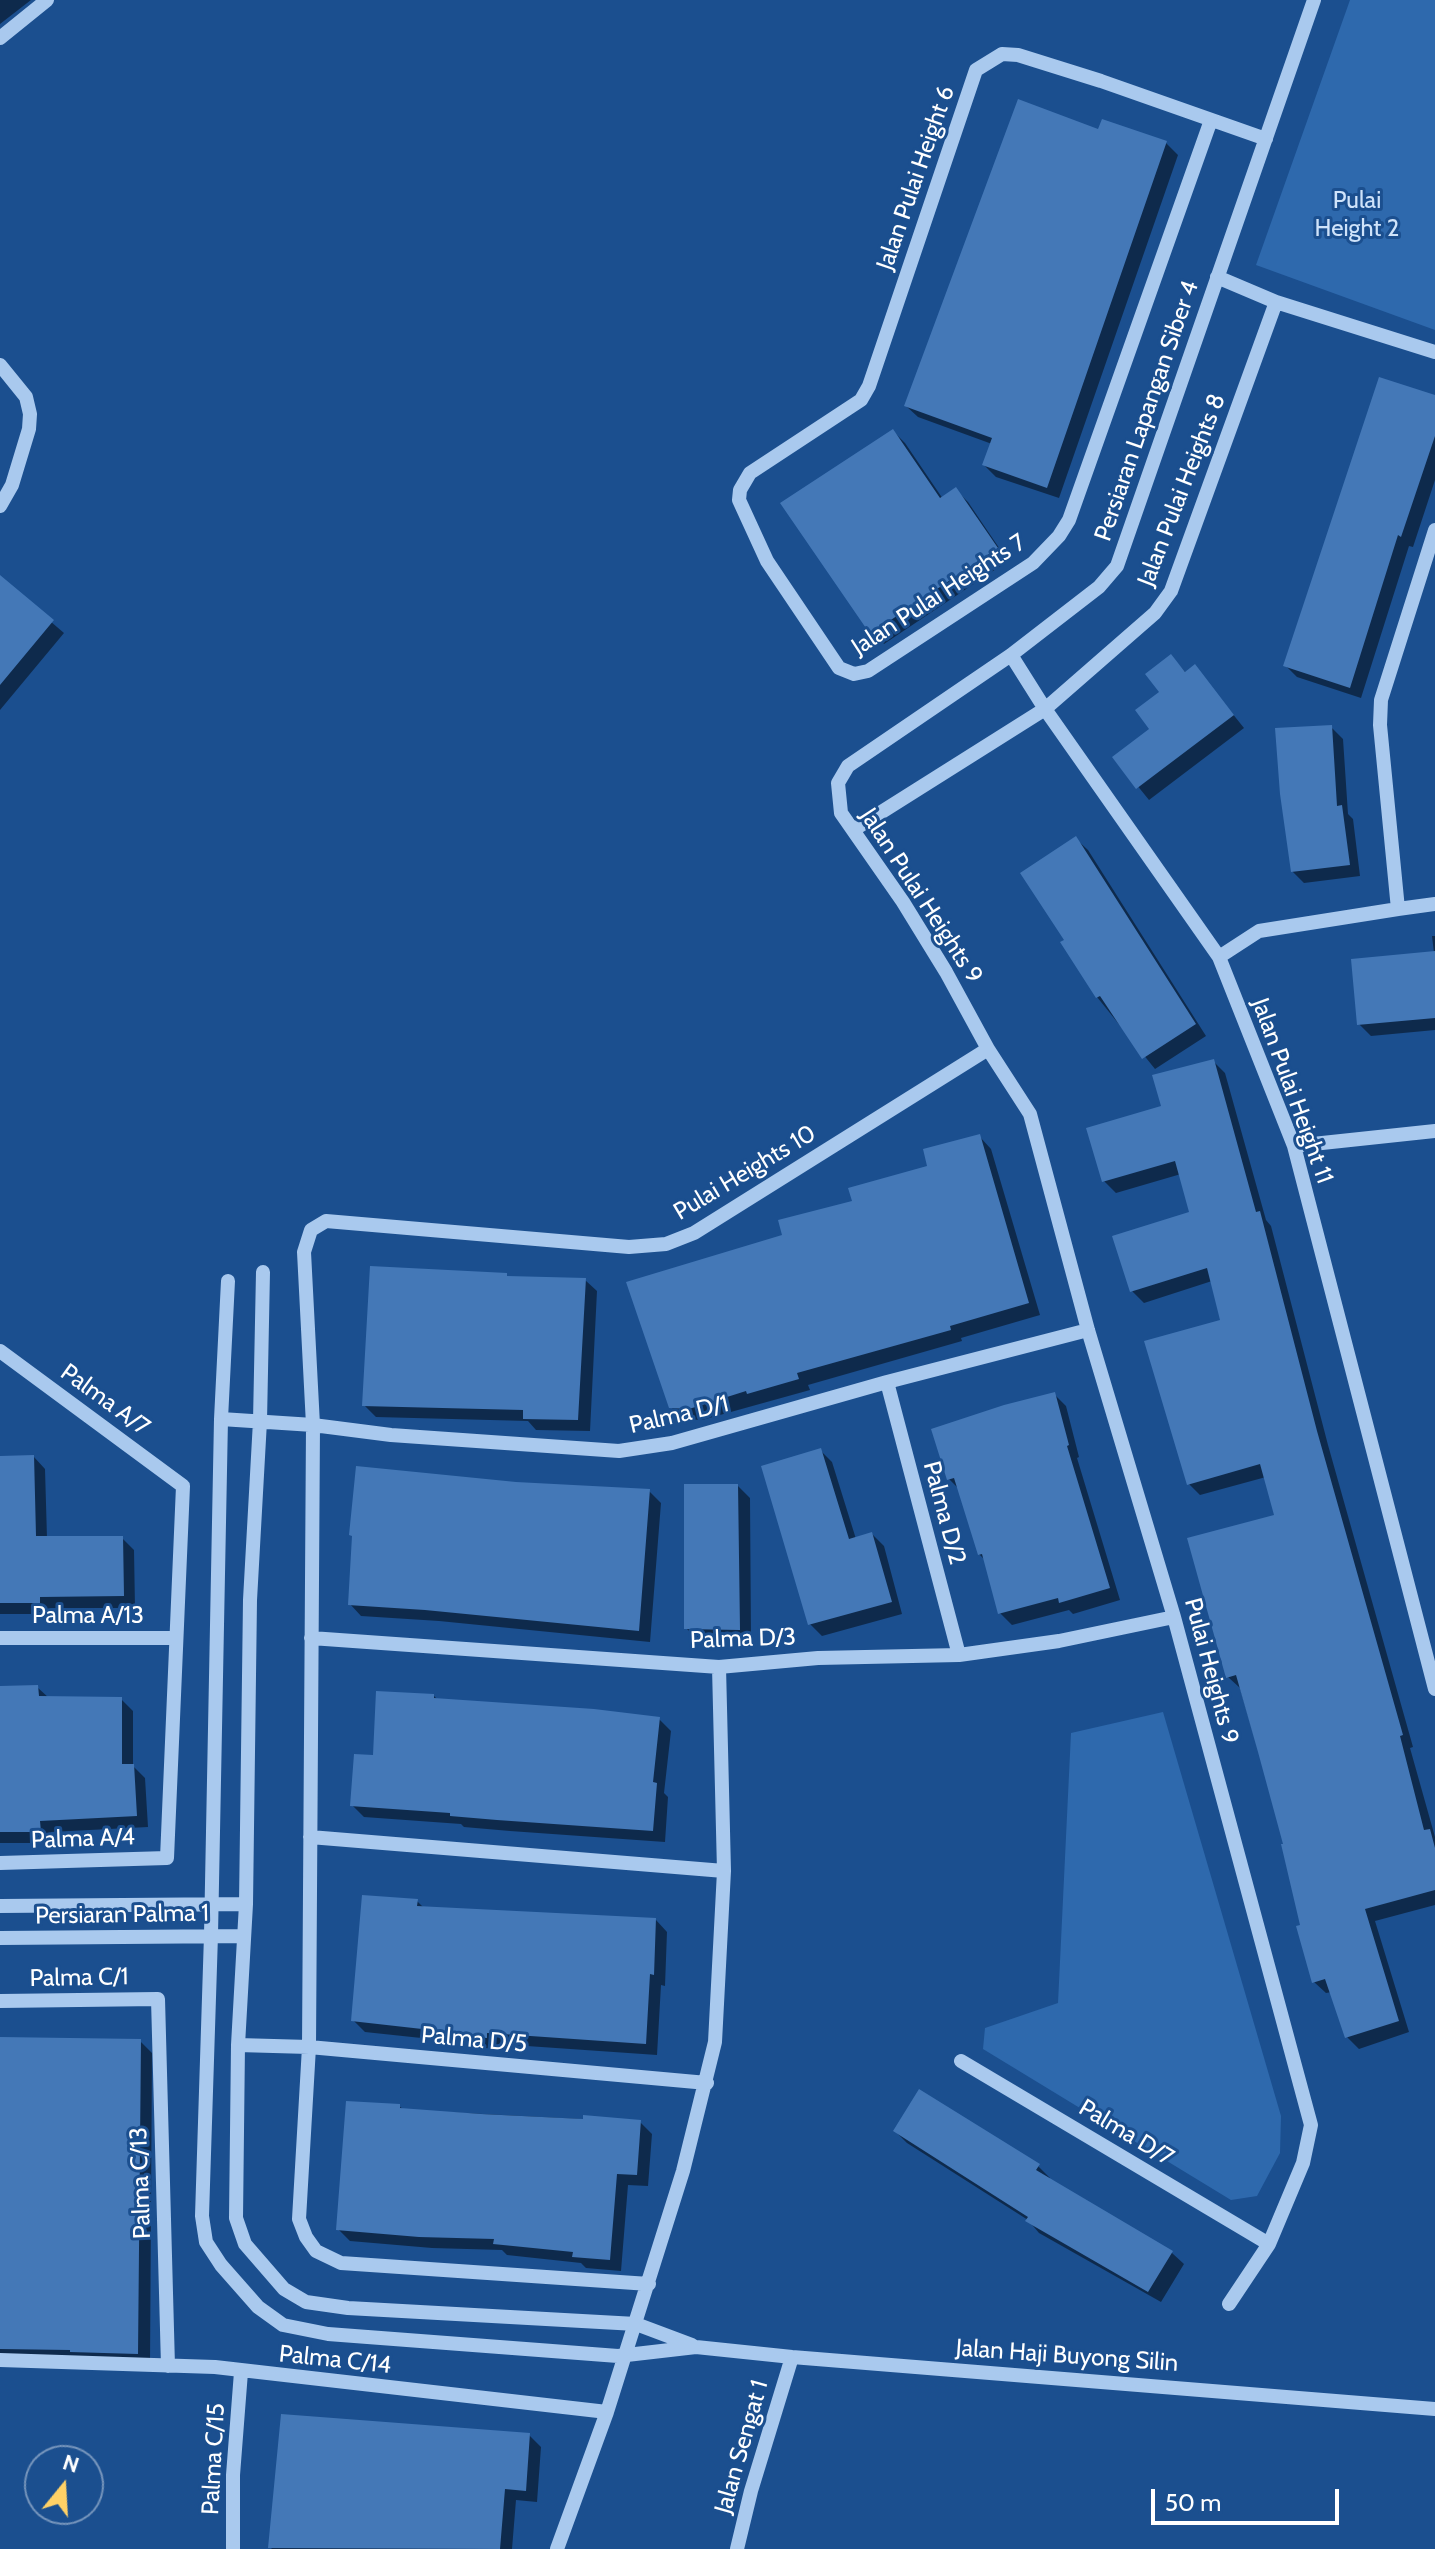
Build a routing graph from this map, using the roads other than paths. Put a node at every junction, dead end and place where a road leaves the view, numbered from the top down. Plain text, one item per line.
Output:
1 (47, 0) edge
2 (1314, 0) edge
3 (0, 38) edge
4 (1211, 120) junction
5 (1266, 139) junction
6 (1217, 277) junction
7 (1276, 302) junction
8 (1435, 352) edge
9 (0, 365) edge
10 (0, 470) edge
11 (12, 485) junction
12 (740, 490) joint
13 (0, 506) edge
14 (1435, 530) edge
15 (1011, 655) junction
16 (1045, 709) junction
17 (889, 738) joint
18 (853, 830) junction
19 (1435, 904) edge
20 (1398, 909) junction
21 (1219, 957) junction
22 (988, 1049) junction
23 (1435, 1131) edge
24 (1294, 1146) junction
25 (263, 1272) dead end
26 (228, 1281) dead end
27 (1088, 1330) junction
28 (0, 1351) edge
29 (887, 1382) junction
30 (221, 1419) junction
31 (260, 1421) junction
32 (313, 1425) junction
33 (1174, 1617) junction
34 (0, 1638) edge
35 (175, 1638) junction
36 (311, 1638) junction
37 (959, 1655) junction
38 (719, 1667) junction
39 (1435, 1689) edge
40 (310, 1837) junction
41 (0, 1863) edge
42 (724, 1871) junction
43 (211, 1904) junction
44 (246, 1904) junction
45 (0, 1906) edge
46 (211, 1935) junction
47 (244, 1936) junction
48 (0, 1938) edge
49 (158, 1999) joint
50 (0, 2001) edge
51 (238, 2045) junction
52 (309, 2047) junction
53 (961, 2061) dead end
54 (707, 2083) junction
55 (1269, 2244) junction
56 (649, 2284) junction
57 (1229, 2304) dead end
58 (636, 2324) junction
59 (696, 2347) junction
60 (626, 2356) junction
61 (792, 2357) junction
62 (0, 2360) edge
63 (168, 2366) junction
64 (241, 2372) junction
65 (1435, 2409) edge
66 (607, 2412) junction
67 (233, 2549) edge
68 (557, 2549) edge
69 (737, 2549) edge

1 - 3 street
2 - 5 street, Persiaran Lapangan Siber 4
4 - 5 street, Jalan Pulai Height 6
4 - 12 street, Jalan Pulai Height 6
4 - 12 street, Jalan Pulai Heights 7
5 - 6 street, Persiaran Lapangan Siber 4
6 - 7 street
6 - 15 street, Persiaran Lapangan Siber 4
7 - 8 street
7 - 16 street, Jalan Pulai Heights 8
9 - 11 street
10 - 11 street
11 - 13 street
14 - 20 street
15 - 16 street, Jalan Pulai Height 11
15 - 17 street, Persiaran Lapangan Siber 4
16 - 18 street, Jalan Pulai Heights 8
16 - 21 street, Jalan Pulai Height 11
17 - 18 street, Jalan Pulai Heights 9
18 - 22 street, Jalan Pulai Heights 9
19 - 20 street
20 - 21 street
21 - 24 street, Jalan Pulai Height 11
22 - 27 street, Pulai Heights 9
22 - 32 street, Pulai Heights 10
23 - 24 street
24 - 39 street, Jalan Pulai Height 11
25 - 31 street
26 - 30 street
27 - 29 street, Palma D/1
27 - 33 street, Pulai Heights 9
28 - 35 street, Palma A/7
29 - 32 street, Palma D/1
29 - 37 street, Palma D/2
30 - 31 street, Palma D/1
30 - 43 street
31 - 32 street, Palma D/1
31 - 44 street
32 - 36 street
33 - 37 street, Palma D/3
33 - 55 street, Pulai Heights 9
34 - 35 street, Palma A/13
35 - 41 street, Palma A/4
36 - 38 street, Palma D/3
36 - 40 street
37 - 38 street, Palma D/3
38 - 42 street
40 - 42 street
40 - 52 street
42 - 54 street
43 - 44 street
43 - 45 street
43 - 46 street
44 - 47 street
46 - 47 street, Persiaran Palma 1
46 - 48 street, Persiaran Palma 1
46 - 60 street
47 - 51 street
49 - 50 street, Palma C/1
49 - 63 street, Palma C/13
51 - 52 street, Palma D/5
51 - 58 street
52 - 54 street, Palma D/5
52 - 56 street
53 - 55 street, Palma D/7
54 - 56 street
55 - 57 street, Pulai Heights 9
56 - 58 street
58 - 59 street
58 - 60 street
59 - 60 street
59 - 61 street, Jalan Haji Buyong Silin
60 - 66 street
61 - 65 street, Jalan Haji Buyong Silin
61 - 69 street, Jalan Sengat 1
62 - 63 street, Palma C/14
63 - 64 street, Palma C/14
64 - 66 street, Palma C/14
64 - 67 street, Palma C/15
66 - 68 street

